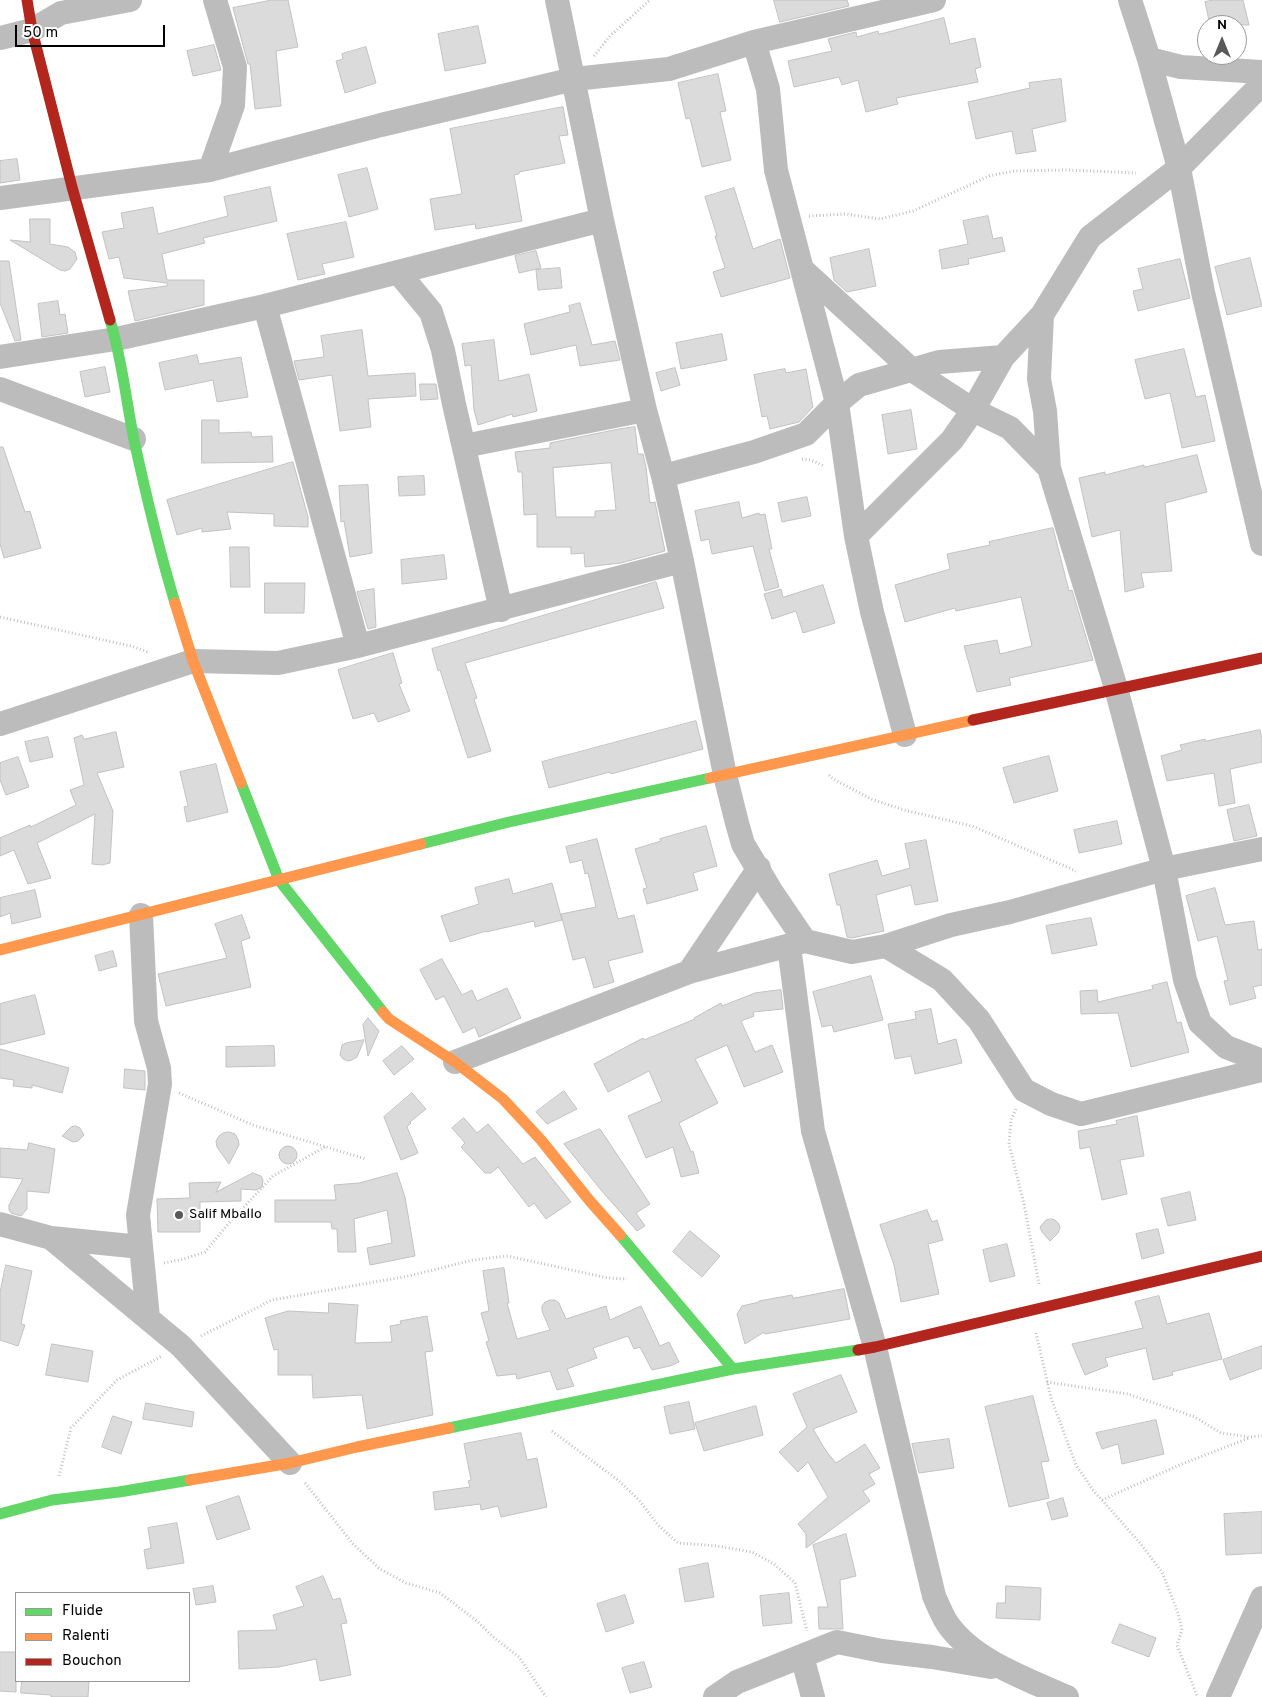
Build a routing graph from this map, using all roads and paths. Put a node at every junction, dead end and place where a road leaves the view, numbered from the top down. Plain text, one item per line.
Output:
1 (27, 0) edge
2 (130, 0) edge
3 (216, 0) edge
4 (556, 0) edge
5 (650, 0) edge
6 (934, 0) edge
7 (1130, 0) edge
8 (32, 30) junction
9 (0, 38) edge
10 (754, 42) junction
11 (1149, 59) junction
12 (1262, 72) edge
13 (574, 79) junction
14 (1262, 84) edge
15 (210, 170) junction
16 (1174, 171) junction
17 (72, 187) junction
18 (0, 198) edge
19 (789, 217) junction
20 (602, 220) junction
21 (803, 270) junction
22 (398, 272) junction
23 (265, 306) junction
24 (1042, 314) junction
25 (116, 339) junction
26 (0, 357) edge
27 (1004, 357) junction
28 (912, 370) junction
29 (0, 389) edge
30 (838, 403) junction
31 (645, 410) junction
32 (973, 410) junction
33 (134, 439) junction
34 (464, 446) junction
35 (1049, 468) junction
36 (663, 476) junction
37 (856, 536) junction
38 (1262, 544) edge
39 (682, 561) junction
40 (501, 610) junction
41 (0, 617) edge
42 (358, 646) junction
43 (1262, 658) edge
44 (187, 663) junction
45 (1116, 688) junction
46 (0, 724) edge
47 (905, 735) junction
48 (812, 756) junction
49 (725, 775) junction
50 (1262, 849) edge
51 (758, 868) junction
52 (1164, 868) junction
53 (279, 880) junction
54 (1103, 886) junction
55 (141, 914) junction
56 (797, 943) junction
57 (886, 946) junction
58 (0, 950) edge
59 (689, 972) junction
60 (1262, 1061) edge
61 (456, 1062) junction
62 (1262, 1070) edge
63 (160, 1084) junction
64 (1024, 1090) junction
65 (325, 1147) junction
66 (366, 1159) dead end
67 (0, 1224) edge
68 (51, 1238) junction
69 (1262, 1256) edge
70 (142, 1257) junction
71 (660, 1280) junction
72 (1036, 1308) junction
73 (148, 1318) junction
74 (181, 1346) junction
75 (876, 1347) junction
76 (733, 1369) junction
77 (1047, 1382) junction
78 (529, 1412) junction
79 (1262, 1436) edge
80 (1250, 1437) junction
81 (290, 1463) junction
82 (52, 1500) junction
83 (1102, 1500) junction
84 (0, 1514) edge
85 (1262, 1598) edge
86 (807, 1654) junction
87 (1006, 1670) junction
88 (546, 1697) edge
89 (715, 1697) edge
90 (813, 1697) edge
91 (1067, 1697) edge
92 (1197, 1697) edge
93 (1218, 1697) edge

1 - 8 street
2 - 8 street
3 - 15 street
4 - 13 street
5 - 13 path
6 - 10 street
7 - 11 street
8 - 9 street
8 - 17 street
10 - 13 street
10 - 19 street
11 - 12 street
11 - 16 street
13 - 15 street
13 - 20 street
14 - 16 street
15 - 17 street
16 - 19 path
16 - 24 street
16 - 38 street
17 - 18 street
17 - 25 street
19 - 21 street
20 - 22 street
20 - 31 street
21 - 28 street
21 - 30 street
22 - 23 street
22 - 34 street
23 - 25 street
23 - 42 street
24 - 27 street
24 - 35 street
25 - 26 street
25 - 33 street
27 - 28 street
27 - 32 street
28 - 30 street
28 - 32 street
29 - 33 street
30 - 36 street
30 - 37 street
31 - 34 street
31 - 36 street
32 - 35 street
32 - 37 street
33 - 44 street
34 - 40 street
35 - 45 street
36 - 39 street
37 - 47 street
39 - 40 street
39 - 49 street
40 - 42 street
41 - 44 path
42 - 44 street
43 - 45 street
44 - 46 street
44 - 53 street
45 - 47 street
45 - 52 street
47 - 48 street
48 - 49 street
48 - 54 path
49 - 51 street
49 - 53 street
50 - 52 street
51 - 56 street
51 - 59 street
52 - 54 street
52 - 60 street
53 - 55 street
53 - 61 street
54 - 57 street
55 - 58 street
55 - 63 street
56 - 57 street
56 - 59 street
56 - 75 street
57 - 64 street
59 - 61 street
61 - 71 street
62 - 64 street
63 - 65 path
63 - 70 street
64 - 72 path
65 - 66 path
65 - 70 path
67 - 68 street
68 - 70 street
68 - 73 street
69 - 72 street
70 - 73 street
71 - 74 path
71 - 76 street
72 - 75 street
72 - 77 path
73 - 74 street
74 - 81 street
74 - 82 path
75 - 76 street
75 - 87 street
76 - 78 street
77 - 80 path
77 - 83 path
78 - 81 street
78 - 86 path
79 - 80 path
80 - 83 path
81 - 82 street
81 - 88 path
82 - 84 street
83 - 92 path
85 - 93 street
86 - 87 street
86 - 89 street
86 - 90 street
87 - 91 street

